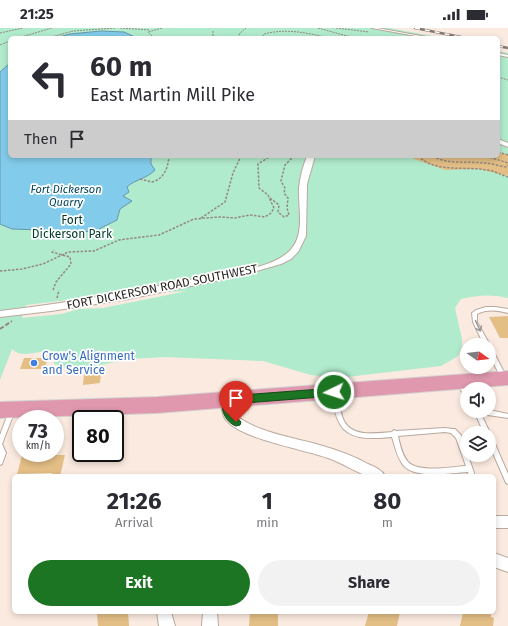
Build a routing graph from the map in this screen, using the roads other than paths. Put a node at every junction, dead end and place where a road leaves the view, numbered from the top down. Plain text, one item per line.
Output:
1 (373, 28) edge
2 (419, 36) edge
3 (310, 158) edge
4 (508, 311) edge
5 (0, 314) edge
6 (483, 338) edge
7 (496, 361) edge
8 (506, 378) edge
9 (491, 382) edge
10 (460, 389) edge
11 (334, 392) junction
12 (228, 400) junction
13 (6, 410) edge
14 (496, 414) edge
15 (508, 416) edge
16 (394, 433) junction
17 (0, 445) edge
18 (496, 454) edge
19 (0, 462) edge
20 (470, 468) junction
21 (376, 474) edge
22 (472, 474) edge
23 (508, 481) edge
24 (496, 522) edge
25 (508, 522) edge
26 (496, 561) edge
27 (508, 566) edge
28 (164, 614) edge
29 (210, 614) edge
30 (167, 626) edge
31 (210, 626) edge

1 - 2 lane
3 - 5 street, FORT DICKERSON ROAD SOUTHWEST
4 -> 6 lane
7 - 8 lane
8 - 9 highway
10 - 11 highway
11 - 12 highway
11 - 16 lane
12 - 13 highway
12 - 21 street
13 - 17 lane
14 - 15 lane
16 - 20 lane
16 - 20 lane
17 - 19 lane
18 - 23 lane
20 - 22 lane
24 - 25 street
26 - 27 street
28 - 30 street
29 - 31 street

